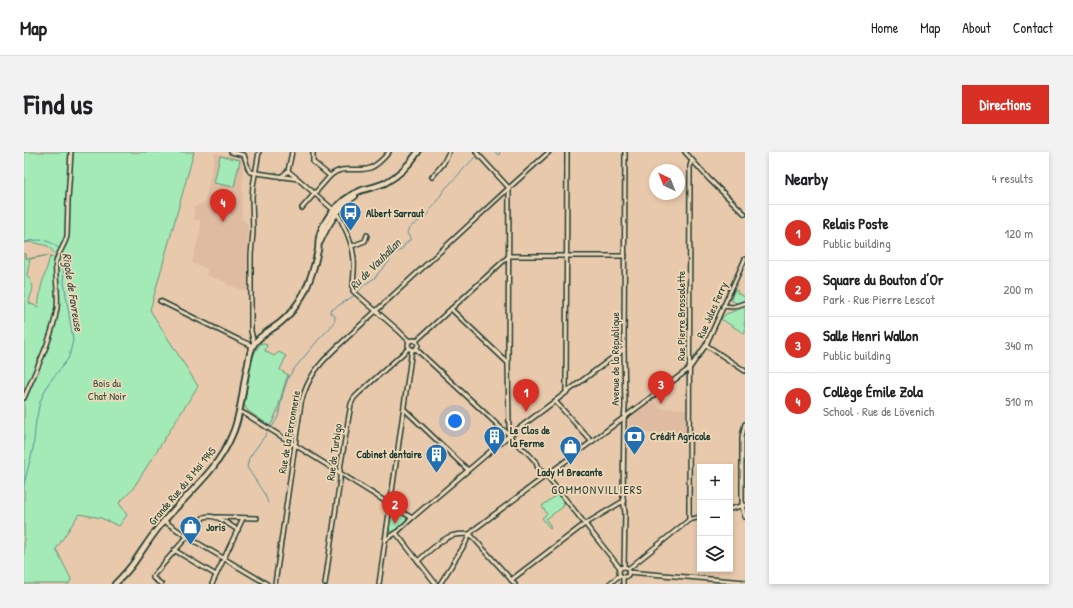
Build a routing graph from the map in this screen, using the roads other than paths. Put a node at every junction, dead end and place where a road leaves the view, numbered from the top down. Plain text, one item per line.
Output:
1 (71, 152) edge
2 (231, 152) edge
3 (260, 152) edge
4 (292, 152) edge
5 (312, 152) edge
6 (390, 152) edge
7 (418, 152) edge
8 (449, 152) edge
9 (476, 152) edge
10 (549, 152) edge
11 (567, 152) edge
12 (625, 152) edge
13 (685, 152) edge
14 (692, 160) junction
15 (288, 171) junction
16 (256, 172) junction
17 (330, 176) junction
18 (281, 177) junction
19 (432, 177) dead end
20 (298, 179) junction
21 (510, 188) junction
22 (314, 194) junction
23 (302, 208) dead end
24 (335, 212) junction
25 (745, 214) edge
26 (367, 235) dead end
27 (352, 246) junction
28 (567, 255) junction
29 (509, 256) junction
30 (624, 256) junction
31 (745, 259) edge
32 (160, 301) dead end
33 (745, 303) edge
34 (723, 306) junction
35 (451, 309) junction
36 (376, 311) junction
37 (409, 341) junction
38 (416, 341) junction
39 (254, 345) junction
40 (706, 345) junction
41 (413, 349) junction
42 (624, 349) junction
43 (508, 363) junction
44 (689, 369) junction
45 (745, 371) edge
46 (566, 392) junction
47 (24, 398) edge
48 (555, 401) junction
49 (404, 409) junction
50 (239, 411) junction
51 (624, 418) junction
52 (745, 424) edge
53 (510, 435) junction
54 (592, 442) junction
55 (295, 445) junction
56 (468, 470) junction
57 (340, 473) junction
58 (546, 476) junction
59 (624, 502) junction
60 (390, 505) junction
61 (743, 505) edge
62 (733, 508) edge
63 (216, 517) junction
64 (243, 518) junction
65 (257, 518) dead end
66 (412, 518) junction
67 (697, 518) edge
68 (745, 518) edge
69 (689, 520) junction
70 (164, 521) junction
71 (585, 524) junction
72 (238, 530) junction
73 (396, 533) junction
74 (470, 534) junction
75 (186, 536) junction
76 (385, 540) junction
77 (174, 550) junction
78 (224, 558) junction
79 (418, 561) junction
80 (624, 567) junction
81 (620, 568) junction
82 (628, 571) junction
83 (216, 575) junction
84 (622, 576) junction
85 (511, 580) junction
86 (709, 580) junction
87 (745, 582) edge
88 (115, 584) edge
89 (161, 584) edge
90 (212, 584) edge
91 (267, 584) edge
92 (275, 584) edge
93 (325, 584) edge
94 (379, 584) edge
95 (436, 584) edge
96 (440, 584) edge
97 (515, 584) edge
98 (609, 584) edge
99 (623, 584) edge
100 (707, 584) edge

1 - 47 street
2 - 16 street
3 - 16 street
4 - 15 street
5 - 17 street
6 - 17 street
7 - 24 main road
8 - 19 street
9 - 21 street
10 - 21 street, Rue de la Ferronnerie
11 - 28 street
12 - 30 street, Avenue de la République
13 - 14 street
14 - 25 street
14 - 44 street, Rue Pierre Brossolette
15 - 18 street
15 - 20 street
16 - 18 street
16 - 39 street
17 - 22 street
18 - 20 street
20 - 22 street
21 - 29 street
21 - 36 street, Rue de la Ferronnerie
22 - 23 street
22 - 24 street
24 - 27 street
24 - 39 main road
26 - 27 street
27 - 36 street
28 - 29 street
28 - 30 street
28 - 46 street
29 - 35 street
29 - 43 street
30 - 42 street, Avenue de la République
31 - 34 street, Rue Jules Ferry
32 - 39 street
33 - 34 street
34 - 40 street, Rue Jules Ferry
35 - 38 street
35 - 43 street
36 - 37 street
36 - 55 street, Rue de la Ferronnerie
37 - 38 street
37 - 41 street
38 - 41 street
39 - 50 main road, Grande Rue du 8 Mai 1945
40 - 44 street, Rue Jules Ferry
40 - 45 street
41 - 49 street
41 - 53 street
41 - 57 street, Rue de Turbigo
42 - 46 street
42 - 51 street, Avenue de la République
43 - 53 street
44 - 51 street, Rue Jules Ferry
44 - 69 street, Rue Pierre Brossolette
46 - 48 street
48 - 53 street
48 - 54 street
49 - 56 street
49 - 60 street
50 - 55 street
50 - 70 main road, Grande Rue du 8 Mai 1945
51 - 54 street, Rue Jules Ferry
51 - 59 street, Avenue de la République
52 - 61 street
53 - 56 street
53 - 58 street
54 - 58 street, Rue Jules Ferry
55 - 57 street
55 - 92 street, Rue de la Ferronnerie
56 - 66 street
57 - 60 street
57 - 93 street, Rue de Turbigo
58 - 71 street
58 - 74 street, Rue Jules Ferry
59 - 71 street
59 - 80 street, Avenue de la République
60 - 66 street
60 - 76 street
61 - 62 street
61 - 68 street
63 - 64 street
63 - 72 street
63 - 75 street
64 - 65 street
64 - 72 street
66 - 73 street
67 - 69 street
69 - 82 street
70 - 75 street
70 - 88 main road, Grande Rue du 8 Mai 1945
71 - 81 street
71 - 85 street
72 - 78 street
73 - 76 street
73 - 79 street
74 - 79 street
74 - 85 street
74 - 96 street, Rue Jules Ferry
75 - 77 street
75 - 78 street
76 - 94 street
77 - 83 street
77 - 89 street
78 - 83 street
78 - 91 street
79 - 95 street
80 - 81 street
80 - 82 street
81 - 84 street
82 - 84 street
82 - 86 street
83 - 90 street
84 - 98 street
84 - 99 street
85 - 97 street
86 - 87 street
86 - 100 street

